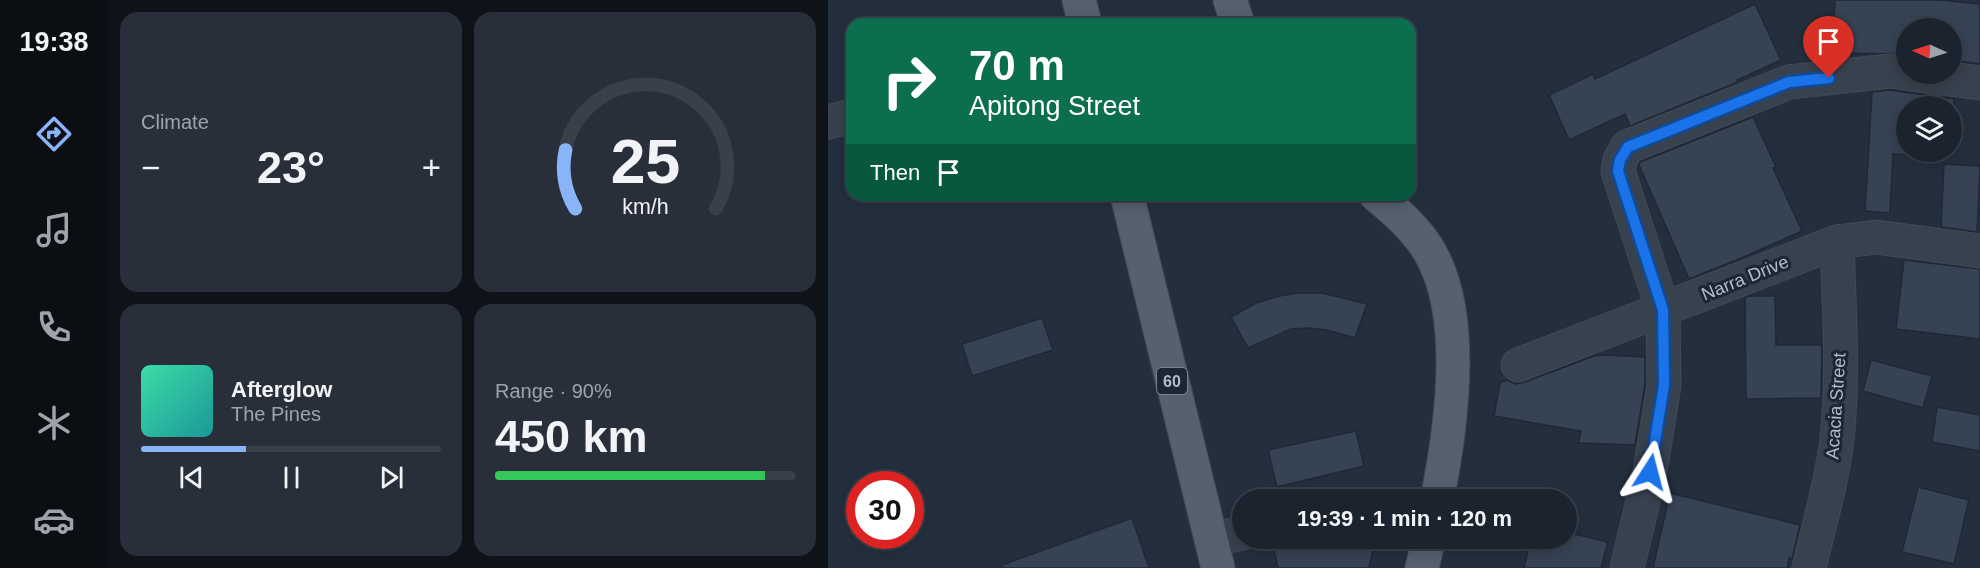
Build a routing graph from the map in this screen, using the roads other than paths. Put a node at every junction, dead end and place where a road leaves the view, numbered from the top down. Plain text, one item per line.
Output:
1 (1078, 0) edge
2 (1230, 0) edge
3 (1083, 18) edge
4 (1236, 18) edge
5 (1896, 72) edge
6 (1962, 80) edge
7 (1980, 83) edge
8 (846, 118) edge
9 (828, 122) edge
10 (1129, 201) edge
11 (1383, 201) edge
12 (1838, 242) junction
13 (1980, 250) edge
14 (1663, 310) junction
15 (1518, 365) dead end
16 (1439, 489) edge
17 (1224, 547) edge
18 (1627, 568) edge
19 (1809, 568) edge

1 - 3 main road
2 - 4 main road
5 - 14 street
6 - 7 street
8 - 9 street
10 - 17 main road, 60
11 - 16 main road
12 - 13 street, Narra Drive
12 - 14 street, Narra Drive
12 - 19 street, Acacia Street
14 - 15 street, Narra Drive
14 - 18 street

